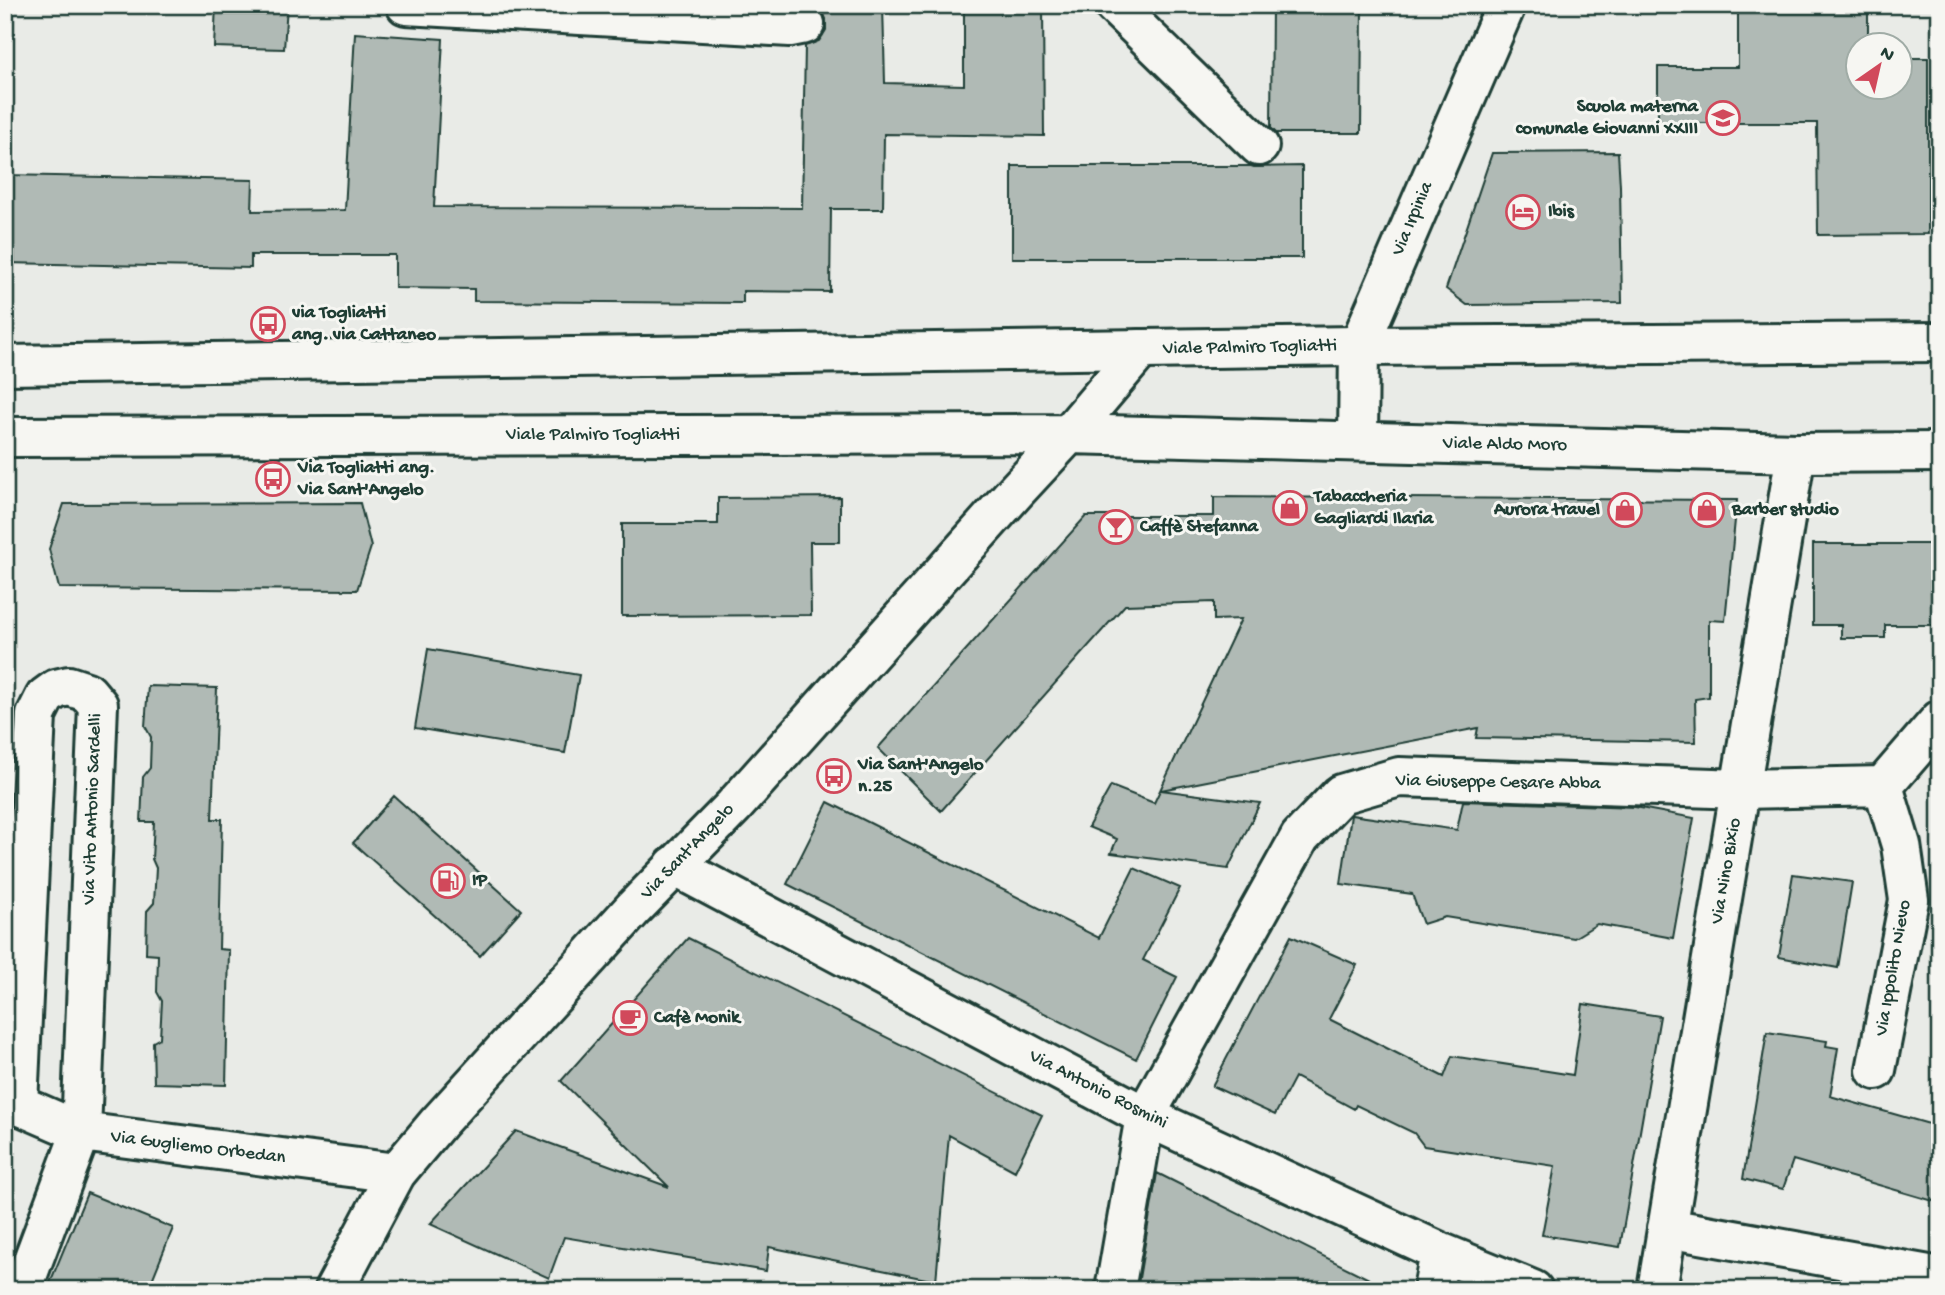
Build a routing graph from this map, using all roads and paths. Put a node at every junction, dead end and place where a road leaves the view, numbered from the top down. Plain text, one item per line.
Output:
1 (406, 5) edge
2 (1114, 5) edge
3 (1506, 5) edge
4 (805, 24) dead end
5 (1259, 146) dead end
6 (1940, 342) edge
7 (1359, 346) junction
8 (1141, 349) junction
9 (5, 365) edge
10 (1069, 434) junction
11 (5, 438) edge
12 (1358, 441) junction
13 (1940, 452) edge
14 (1796, 453) junction
15 (1940, 720) edge
16 (1883, 786) junction
17 (1741, 789) junction
18 (674, 866) junction
19 (1876, 1070) dead end
20 (11, 1102) edge
21 (1144, 1116) junction
22 (81, 1132) junction
23 (397, 1174) junction
24 (1667, 1228) junction
25 (1440, 1252) junction
26 (1940, 1277) edge
27 (22, 1290) edge
28 (334, 1290) edge
29 (1115, 1290) edge
30 (1433, 1290) edge
31 (1534, 1290) edge
32 (1657, 1290) edge

1 - 4 street
2 - 5 street
3 - 7 street, Via Irpinia
6 - 7 street
7 - 8 street, Viale Palmiro Togliatti
7 - 12 street, Via Irpinia
8 - 9 street, Viale Palmiro Togliatti
8 - 10 street, Viale Palmiro Togliatti
10 - 11 street, Viale Palmiro Togliatti
10 - 12 street, Viale Aldo Moro
10 - 18 street, Via Sant'Angelo
12 - 14 street, Viale Aldo Moro
13 - 14 street, Viale Aldo Moro
14 - 17 street, Via Nino Bixio
15 - 16 street
16 - 17 street
16 - 19 street, Via Ippolito Nievo
17 - 21 street, Via Giuseppe Cesare Abba
17 - 24 street, Via Nino Bixio
18 - 21 street, Via Antonio Rosmini
18 - 23 street, Via Sant'Angelo
20 - 22 street, Via Gugliemo Orbedan
20 - 22 street, Via Vito Antonio Sardelli
21 - 25 street, Via Antonio Rosmini
21 - 29 street, Via Giuseppe Cesare Abba
22 - 23 street, Via Gugliemo Orbedan
22 - 27 street
23 - 28 street, Via Sant'Angelo
24 - 26 street
24 - 32 street, Via Nino Bixio
25 - 30 street
25 - 31 street, Via Antonio Rosmini

